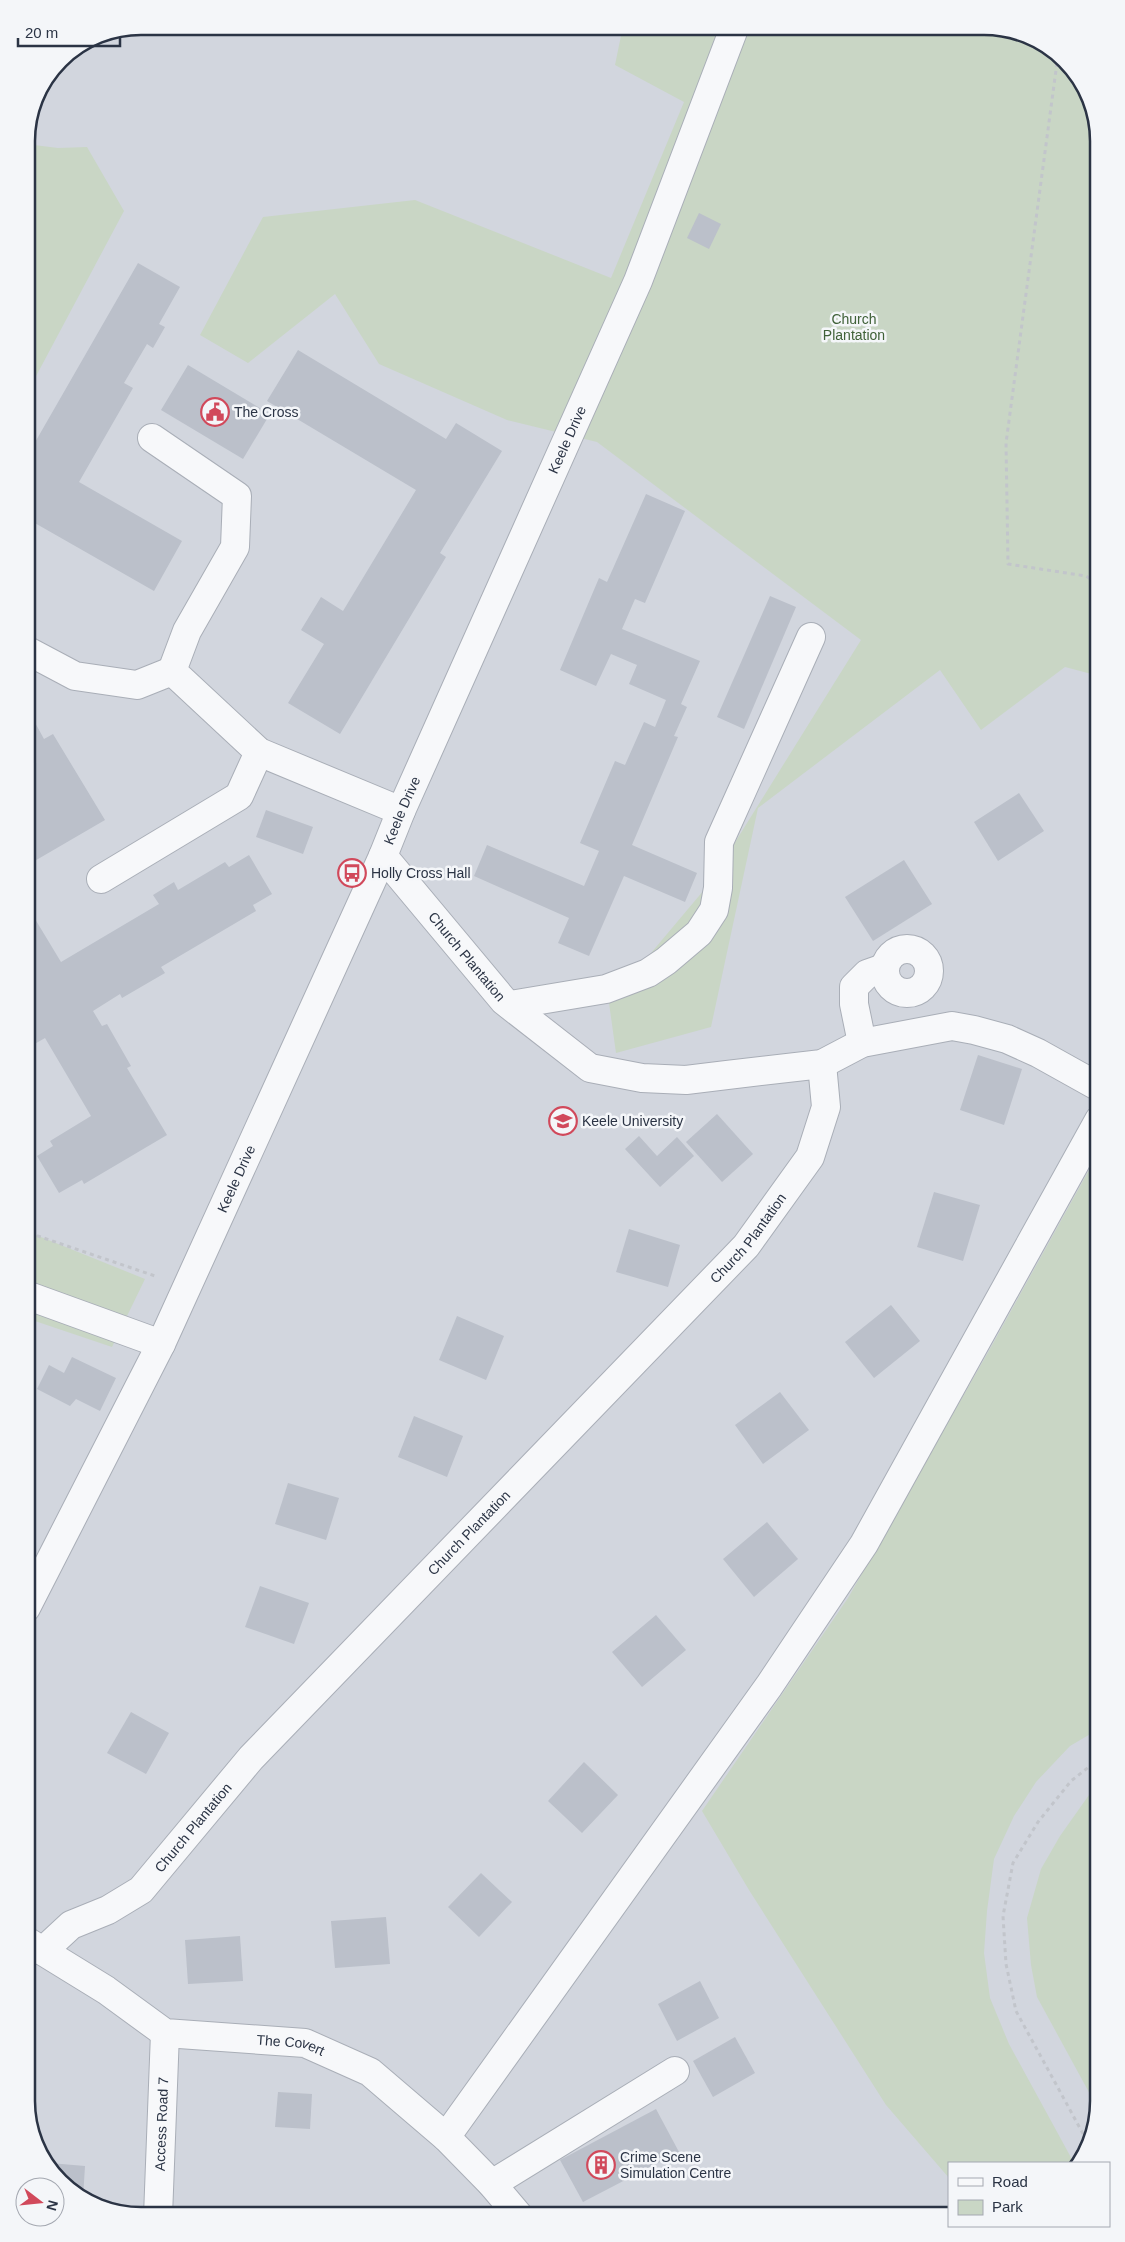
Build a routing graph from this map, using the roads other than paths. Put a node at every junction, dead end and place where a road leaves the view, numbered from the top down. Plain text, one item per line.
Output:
1 (732, 35) edge
2 (152, 438) dead end
3 (811, 637) dead end
4 (35, 655) edge
5 (172, 671) junction
6 (259, 752) junction
7 (401, 811) junction
8 (384, 856) junction
9 (101, 879) dead end
10 (884, 968) dead end
11 (510, 1005) junction
12 (862, 1043) junction
13 (822, 1064) junction
14 (1090, 1082) edge
15 (1090, 1136) edge
16 (35, 1299) edge
17 (161, 1344) junction
18 (35, 1590) edge
19 (35, 1946) edge
20 (165, 2033) junction
21 (675, 2071) dead end
22 (446, 2137) junction
23 (492, 2184) junction
24 (158, 2207) edge
25 (512, 2207) edge

1 - 7 street, Keele Drive
2 - 5 street
3 - 11 street
4 - 5 street
5 - 6 street
6 - 7 street
6 - 9 street
7 - 8 street, Keele Drive
8 - 11 street, Church Plantation
8 - 17 street, Keele Drive
10 - 12 street
11 - 13 street, Church Plantation
12 - 13 street, Church Plantation
12 - 14 street, Church Plantation
13 - 19 street, Church Plantation
15 - 22 street
16 - 17 street
17 - 18 street, Keele Drive
19 - 20 street
20 - 22 street, The Covert
20 - 24 street, Access Road 7
21 - 23 street
22 - 23 street, The Covert
23 - 25 street, The Covert

